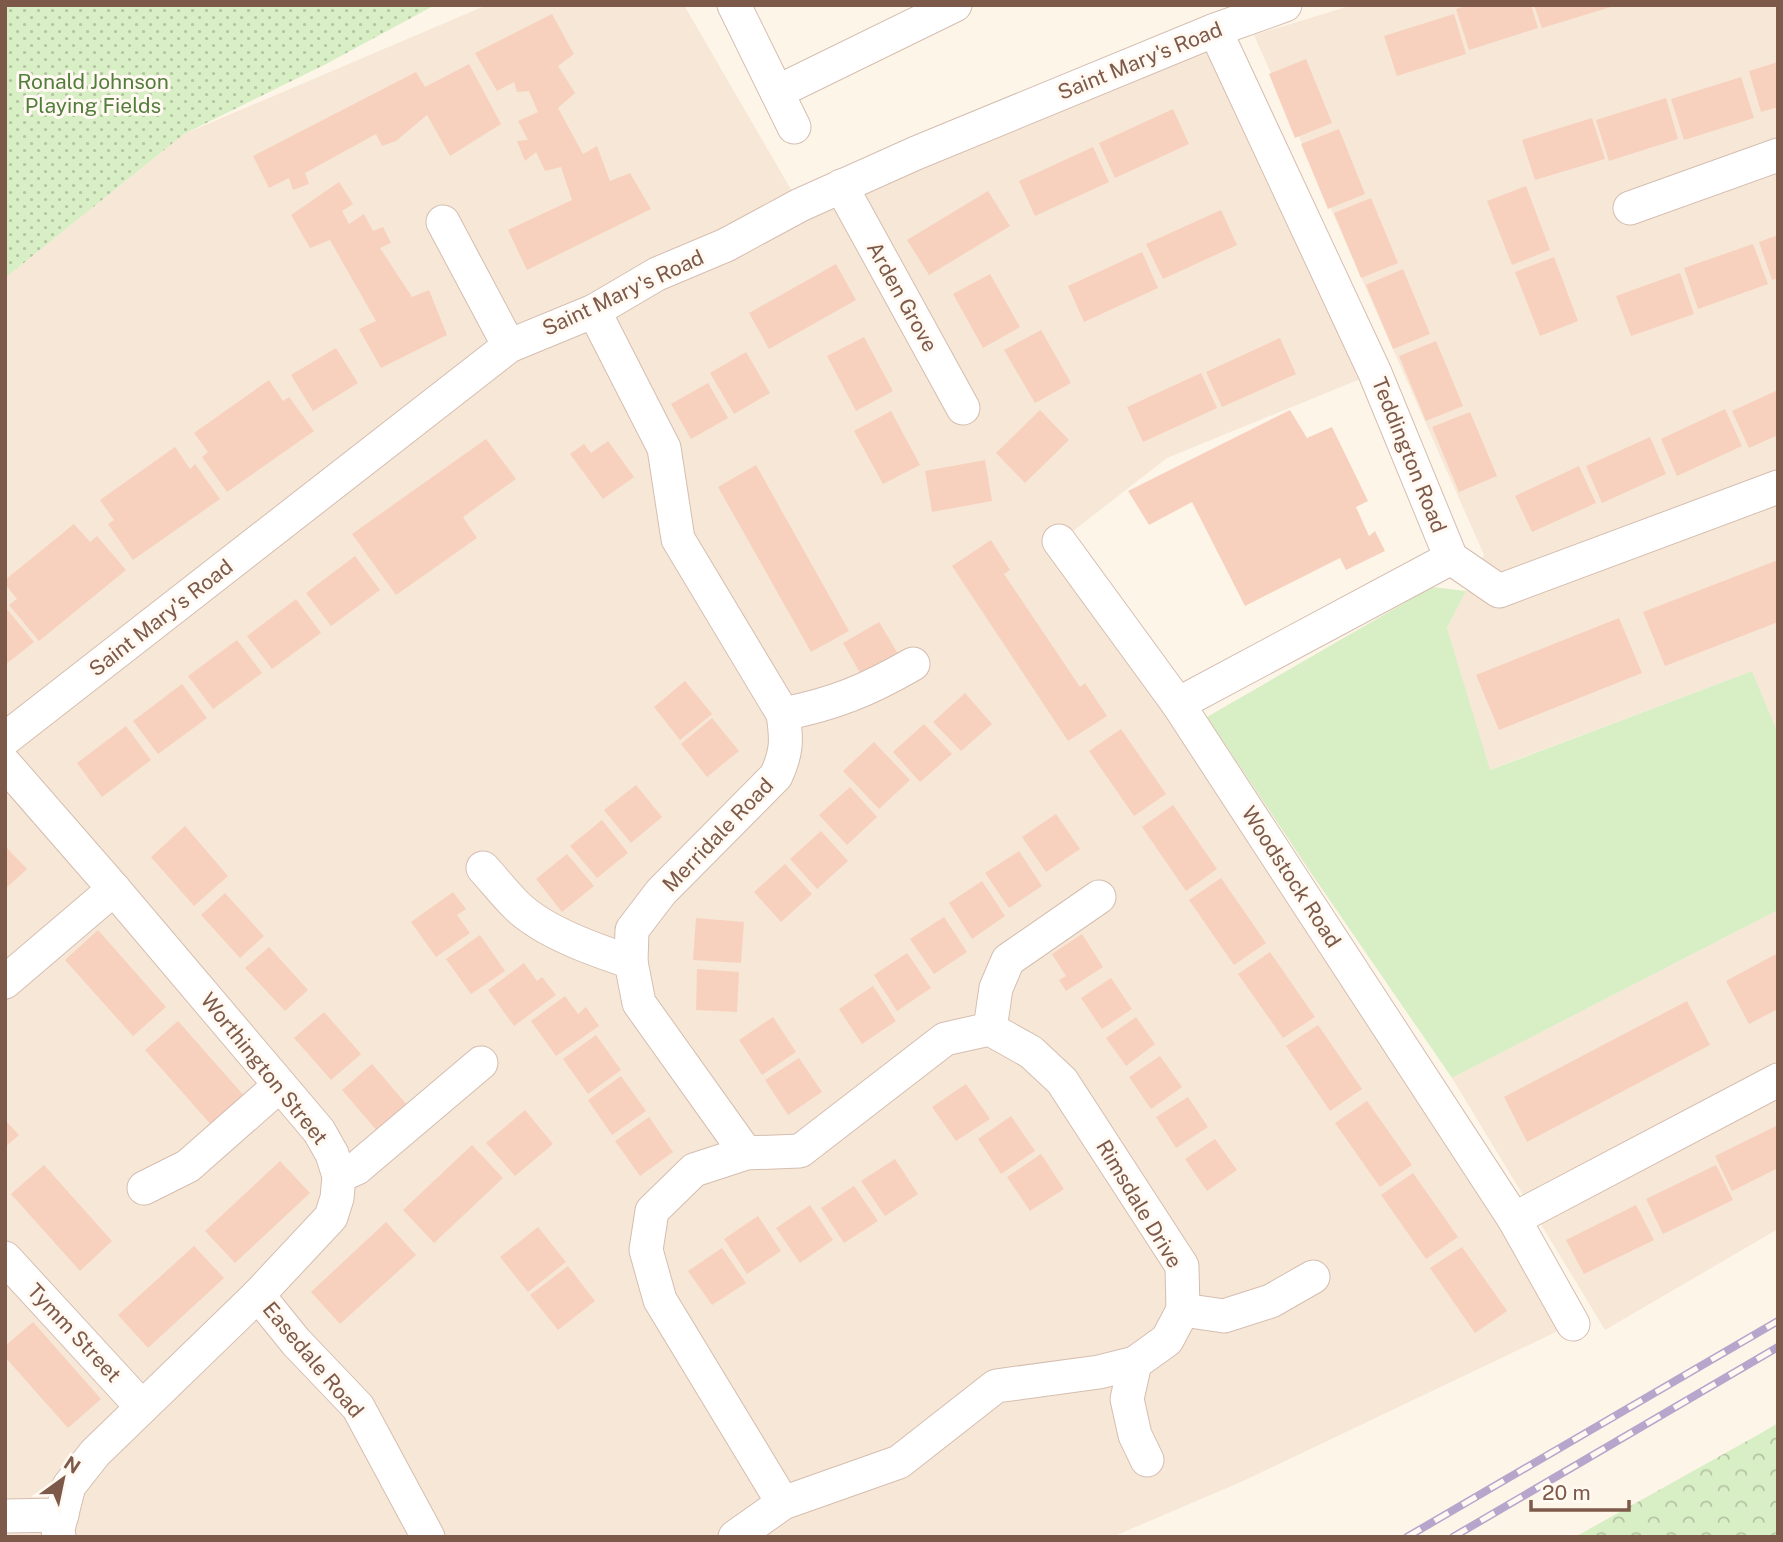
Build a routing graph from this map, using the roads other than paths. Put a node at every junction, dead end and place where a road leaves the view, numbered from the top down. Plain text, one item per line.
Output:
1 (734, 5) edge
2 (955, 5) edge
3 (1285, 5) edge
4 (1215, 30) junction
5 (777, 92) junction
6 (794, 127) dead end
7 (1778, 155) edge
8 (841, 186) junction
9 (1630, 208) dead end
10 (443, 222) dead end
11 (594, 311) junction
12 (509, 346) junction
13 (963, 408) dead end
14 (1778, 487) edge
15 (1059, 541) dead end
16 (1451, 558) junction
17 (913, 664) dead end
18 (1178, 704) junction
19 (783, 715) junction
20 (5, 739) edge
21 (5, 764) edge
22 (483, 868) dead end
23 (114, 889) junction
24 (1098, 897) dead end
25 (632, 962) junction
26 (5, 982) edge
27 (990, 1029) junction
28 (481, 1063) dead end
29 (1778, 1080) edge
30 (280, 1085) junction
31 (746, 1153) junction
32 (339, 1176) junction
33 (144, 1188) dead end
34 (1514, 1219) junction
35 (5, 1258) edge
36 (1313, 1277) dead end
37 (258, 1295) junction
38 (1183, 1310) junction
39 (1573, 1324) dead end
40 (1135, 1363) junction
41 (142, 1407) junction
42 (1147, 1460) dead end
43 (783, 1503) junction
44 (5, 1516) edge
45 (60, 1526) edge
46 (428, 1537) edge
47 (735, 1537) edge

1 - 5 street
2 - 5 street
3 - 4 street, Saint Mary's Road
4 - 8 street, Saint Mary's Road
4 - 16 street, Teddington Road
5 - 6 street
7 - 9 street
8 - 11 street, Saint Mary's Road
8 - 13 street, Arden Grove
10 - 12 street
11 - 12 street, Saint Mary's Road
11 - 19 street, Merridale Road
12 - 20 street, Saint Mary's Road
14 - 16 street, Teddington Road
15 - 18 street, Woodstock Road
16 - 18 street
17 - 19 street
18 - 34 street, Woodstock Road
19 - 25 street, Merridale Road
21 - 23 street, Worthington Street
22 - 25 street
23 - 26 street
23 - 30 street, Worthington Street
24 - 27 street
25 - 31 street, Merridale Road
27 - 31 street
27 - 38 street, Rimsdale Drive
28 - 32 street
29 - 34 street
30 - 32 street, Worthington Street
30 - 33 street
31 - 43 street
32 - 37 street
34 - 39 street, Woodstock Road
35 - 41 street, Tymm Street
36 - 38 street
37 - 41 street
37 - 46 street, Easedale Road
38 - 40 street
40 - 42 street
40 - 43 street
41 - 45 street
43 - 47 street
44 - 45 street

